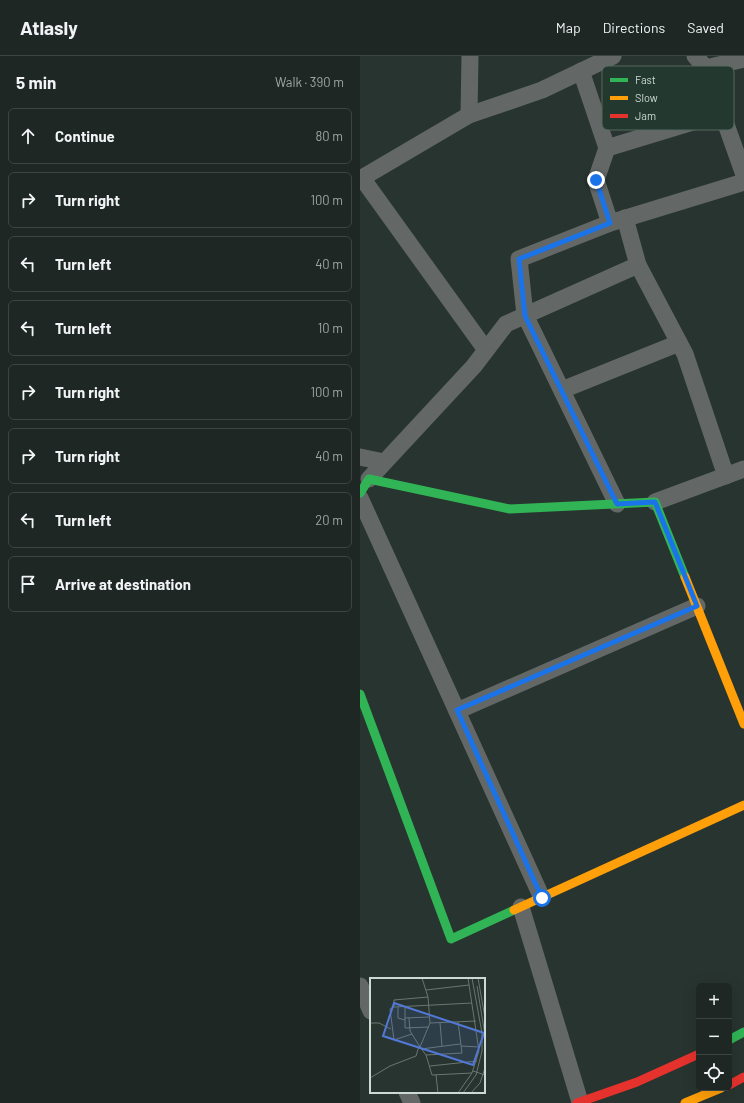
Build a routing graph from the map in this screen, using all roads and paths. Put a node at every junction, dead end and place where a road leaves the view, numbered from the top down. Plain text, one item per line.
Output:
1 (470, 56) edge
2 (613, 56) edge
3 (744, 59) edge
4 (700, 62) edge
5 (581, 71) junction
6 (469, 115) junction
7 (667, 130) edge
8 (728, 130) edge
9 (608, 148) junction
10 (744, 175) edge
11 (744, 182) edge
12 (618, 220) junction
13 (638, 265) junction
14 (525, 316) junction
15 (679, 343) junction
16 (486, 350) junction
17 (562, 390) junction
18 (360, 457) edge
19 (384, 462) junction
20 (744, 469) edge
21 (726, 476) junction
22 (369, 478) junction
23 (360, 493) edge
24 (360, 498) edge
25 (655, 502) junction
26 (617, 504) junction
27 (697, 606) junction
28 (360, 694) edge
29 (457, 710) junction
30 (744, 724) edge
31 (744, 805) edge
32 (542, 898) junction
33 (521, 907) junction
34 (360, 986) edge
35 (370, 1009) edge
36 (744, 1032) edge
37 (732, 1038) edge
38 (697, 1055) edge
39 (744, 1077) edge
40 (732, 1083) edge
41 (714, 1091) edge
42 (407, 1093) edge
43 (579, 1102) edge
44 (412, 1103) edge
45 (685, 1103) edge

1 - 6 street
2 - 5 street
3 - 4 street
5 - 6 street
5 - 9 street
6 - 16 street
7 - 9 street
8 - 10 street
9 - 12 street
11 - 12 street
12 - 13 street
12 - 14 street
13 - 14 street
13 - 15 street
14 - 16 street
14 - 17 street
15 - 17 street
15 - 21 street
16 - 19 street
17 - 26 street
18 - 19 street
19 - 22 street
20 - 21 street
21 - 25 street
22 - 23 main road
22 - 26 main road
24 - 29 street
25 - 26 main road
25 - 27 main road
27 - 29 street
27 - 30 main road
28 - 33 main road
29 - 32 street
31 - 32 main road
32 - 33 main road
33 - 43 street
34 - 35 street
36 - 37 main road
38 - 43 main road
39 - 40 main road
41 - 45 main road
42 - 44 street

